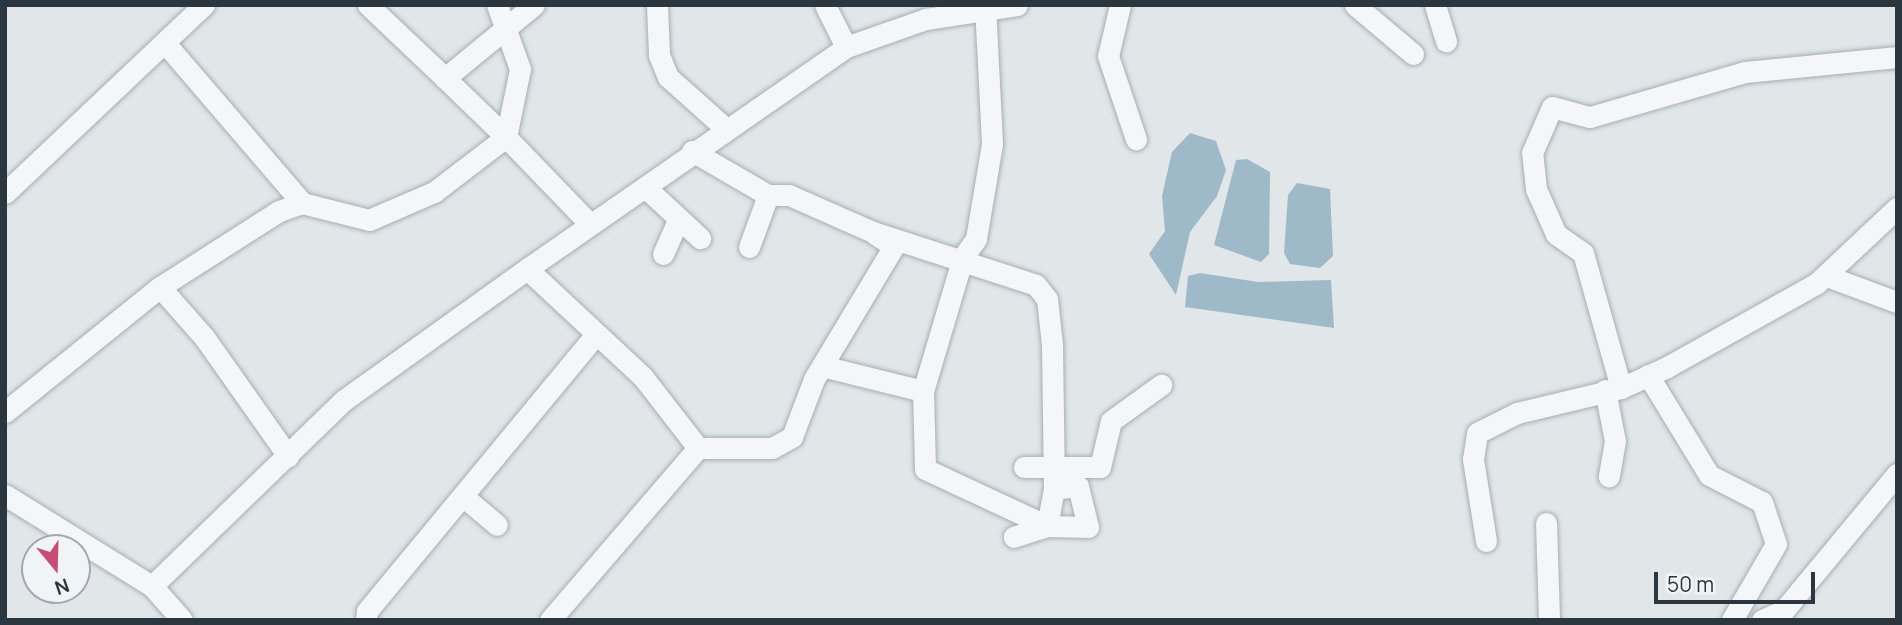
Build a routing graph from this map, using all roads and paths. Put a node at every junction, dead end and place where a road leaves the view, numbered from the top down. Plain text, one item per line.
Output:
1 (204, 5) edge
2 (368, 5) edge
3 (497, 5) edge
4 (534, 5) edge
5 (657, 5) edge
6 (825, 5) edge
7 (1017, 5) edge
8 (1120, 5) edge
9 (1354, 5) edge
10 (1435, 5) edge
11 (985, 10) edge
12 (508, 28) junction
13 (1446, 41) dead end
14 (165, 43) junction
15 (845, 47) junction
16 (1413, 54) dead end
17 (1897, 57) edge
18 (445, 79) junction
19 (725, 128) junction
20 (506, 137) junction
21 (1136, 139) dead end
22 (692, 151) junction
23 (646, 188) junction
24 (5, 193) edge
25 (768, 195) junction
26 (302, 203) junction
27 (1897, 208) edge
28 (589, 222) junction
29 (677, 222) junction
30 (873, 233) junction
31 (700, 238) dead end
32 (749, 247) dead end
33 (663, 254) dead end
34 (963, 257) junction
35 (527, 269) junction
36 (1827, 276) junction
37 (160, 287) junction
38 (1897, 302) edge
39 (594, 337) junction
40 (822, 366) junction
41 (1648, 375) junction
42 (1161, 386) dead end
43 (1613, 389) junction
44 (923, 391) junction
45 (5, 412) edge
46 (698, 448) junction
47 (288, 456) junction
48 (1024, 467) dead end
49 (1897, 474) edge
50 (1609, 475) dead end
51 (1054, 480) junction
52 (5, 495) edge
53 (464, 497) junction
54 (1546, 523) dead end
55 (497, 524) dead end
56 (1046, 526) junction
57 (1014, 537) dead end
58 (1486, 541) dead end
59 (152, 586) junction
60 (364, 617) edge
61 (182, 620) edge
62 (550, 620) edge
63 (1549, 620) edge
64 (1732, 620) edge
65 (1762, 620) edge

1 - 14 street
2 - 18 street
3 - 12 street
4 - 12 street
5 - 19 street
6 - 15 street
7 - 11 street
8 - 21 street
9 - 16 street
10 - 13 street
11 - 15 street
11 - 34 street
12 - 18 street
12 - 20 street
14 - 24 street
14 - 26 street
15 - 19 street
17 - 43 street
18 - 20 street
19 - 22 street
20 - 26 street
20 - 28 street
22 - 23 street
22 - 25 street
23 - 28 street
23 - 29 street
25 - 30 street
25 - 32 street
26 - 37 street
27 - 36 street
28 - 35 street
29 - 31 street
29 - 33 street
30 - 34 street
30 - 40 street
34 - 44 street
34 - 51 street
35 - 39 street
35 - 47 street
36 - 38 street
36 - 41 street
37 - 45 street
37 - 47 street
39 - 46 street
39 - 53 street
40 - 44 street
40 - 46 street
41 - 43 street
41 - 64 street
42 - 51 street
43 - 50 street
43 - 58 street
44 - 56 street
46 - 62 street
47 - 59 street
48 - 51 street
49 - 65 street
51 - 56 street
51 - 56 street
52 - 59 street
53 - 55 street
53 - 60 street
54 - 63 street
56 - 57 street
59 - 61 street

